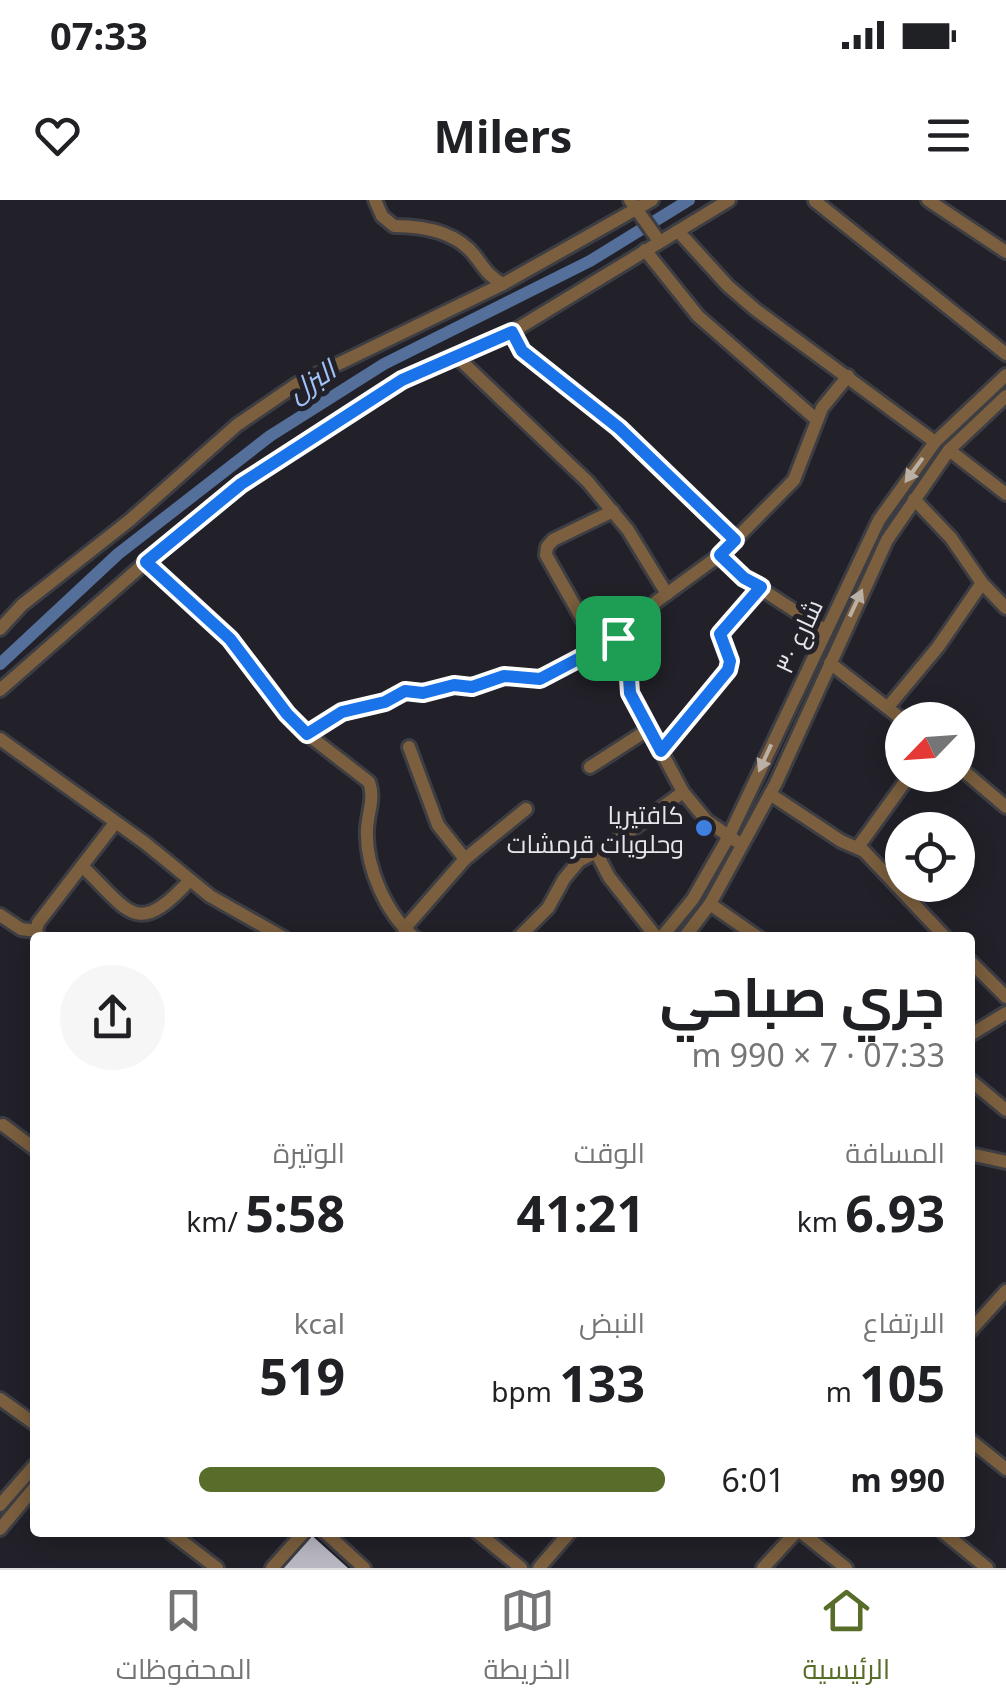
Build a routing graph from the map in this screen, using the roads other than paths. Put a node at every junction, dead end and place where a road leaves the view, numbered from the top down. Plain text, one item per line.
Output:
1 (376, 200) edge
2 (652, 200) edge
3 (728, 200) edge
4 (928, 200) edge
5 (815, 201) edge
6 (634, 205) edge
7 (678, 231) junction
8 (658, 242) junction
9 (644, 250) junction
10 (1006, 252) edge
11 (503, 284) junction
12 (512, 332) junction
13 (1006, 354) edge
14 (456, 356) junction
15 (1006, 375) edge
16 (848, 376) junction
17 (1006, 396) edge
18 (817, 420) junction
19 (935, 442) junction
20 (949, 450) junction
21 (1006, 494) edge
22 (914, 499) junction
23 (613, 511) junction
24 (735, 540) junction
25 (862, 553) junction
26 (720, 555) junction
27 (876, 560) junction
28 (146, 562) junction
29 (982, 583) junction
30 (761, 587) junction
31 (667, 594) junction
32 (1006, 608) edge
33 (0, 629) edge
34 (826, 632) junction
35 (611, 642) junction
36 (830, 662) junction
37 (0, 690) edge
38 (892, 702) edge
39 (885, 705) edge
40 (649, 729) junction
41 (307, 734) junction
42 (0, 739) edge
43 (409, 747) dead end
44 (661, 751) junction
45 (590, 766) dead end
46 (975, 781) edge
47 (683, 792) junction
48 (898, 792) edge
49 (770, 794) junction
50 (1006, 807) edge
51 (526, 810) dead end
52 (115, 824) junction
53 (729, 836) junction
54 (742, 845) junction
55 (858, 847) junction
56 (596, 852) junction
57 (466, 859) junction
58 (82, 866) junction
59 (190, 880) junction
60 (710, 904) junction
61 (0, 915) edge
62 (31, 932) edge
63 (38, 932) edge
64 (273, 932) edge
65 (408, 932) edge
66 (410, 932) edge
67 (524, 932) edge
68 (654, 932) edge
69 (664, 932) edge
70 (689, 932) edge
71 (750, 932) edge
72 (940, 932) edge
73 (975, 966) edge
74 (1006, 997) edge
75 (1006, 1012) edge
76 (975, 1032) edge
77 (975, 1084) edge
78 (1006, 1110) edge
79 (4, 1124) dead end
80 (30, 1144) edge
81 (975, 1155) edge
82 (1006, 1162) edge
83 (1004, 1296) edge
84 (975, 1326) edge
85 (0, 1399) edge
86 (30, 1420) edge
87 (975, 1444) edge
88 (1006, 1469) edge
89 (30, 1470) edge
90 (30, 1493) edge
91 (0, 1506) edge
92 (0, 1529) edge
93 (176, 1537) edge
94 (300, 1537) edge
95 (330, 1537) edge
96 (483, 1537) edge
97 (566, 1537) edge
98 (794, 1537) edge
99 (806, 1537) edge
100 (949, 1537) edge
101 (216, 1568) edge
102 (272, 1568) edge
103 (364, 1568) edge
104 (521, 1568) edge
105 (540, 1568) edge
106 (763, 1568) edge
107 (846, 1568) edge
108 (987, 1568) edge

1 - 11 street
2 - 6 street
3 - 7 street
4 - 10 street
5 - 13 street
6 - 8 street
6 - 11 street
7 - 8 street
7 - 16 street
8 - 9 street
9 - 12 street
9 - 18 street
11 - 33 street
12 - 14 street
12 - 24 street
14 - 23 street
14 - 28 street
15 - 19 street, شارع ٣٠
16 - 18 street
16 - 19 street
17 - 20 street, شارع ٣٠
18 - 24 street
19 -> 25 street, شارع ٣٠
20 - 21 street
20 - 22 street, شارع ٣٠
22 - 27 street, شارع ٣٠
22 - 29 street
23 - 31 street
23 - 35 street
24 - 26 street
25 - 27 street
25 - 34 street, شارع ٣٠
26 - 30 street
26 - 31 street
36 -> 27 street, شارع ٣٠
28 - 37 street
28 - 41 street
29 - 32 street
29 - 38 street
30 - 34 street
30 - 44 street
31 - 35 street
34 -> 53 street, شارع ٣٠
35 - 40 street
35 - 41 street
36 - 39 street
36 - 49 street, شارع ٣٠
40 - 44 street
40 - 45 street
41 - 65 street
42 - 52 street
43 - 57 street
44 - 47 street
46 - 50 street
47 - 53 street
47 - 56 street
48 - 55 street
49 - 54 street, شارع ٣٠
49 - 55 street
51 - 57 street
52 - 58 street
52 - 59 street
53 - 54 street
53 - 69 street, شارع ٣٠
54 - 60 street, شارع ٣٠
55 - 72 street
56 - 67 street
56 - 68 street
57 - 66 street
58 - 59 street
58 - 63 street
59 - 64 street
60 - 70 street, شارع ٣٠
60 - 71 street
61 - 62 street
73 - 74 street
75 - 76 street
77 - 78 street
79 - 80 street
81 - 82 street
83 - 84 street
85 - 86 street
87 - 88 street
89 - 91 street
90 - 92 street
93 - 101 street
94 - 102 street
95 - 103 street
96 - 104 street
97 - 105 street
98 - 106 street
99 - 107 street
100 - 108 street

